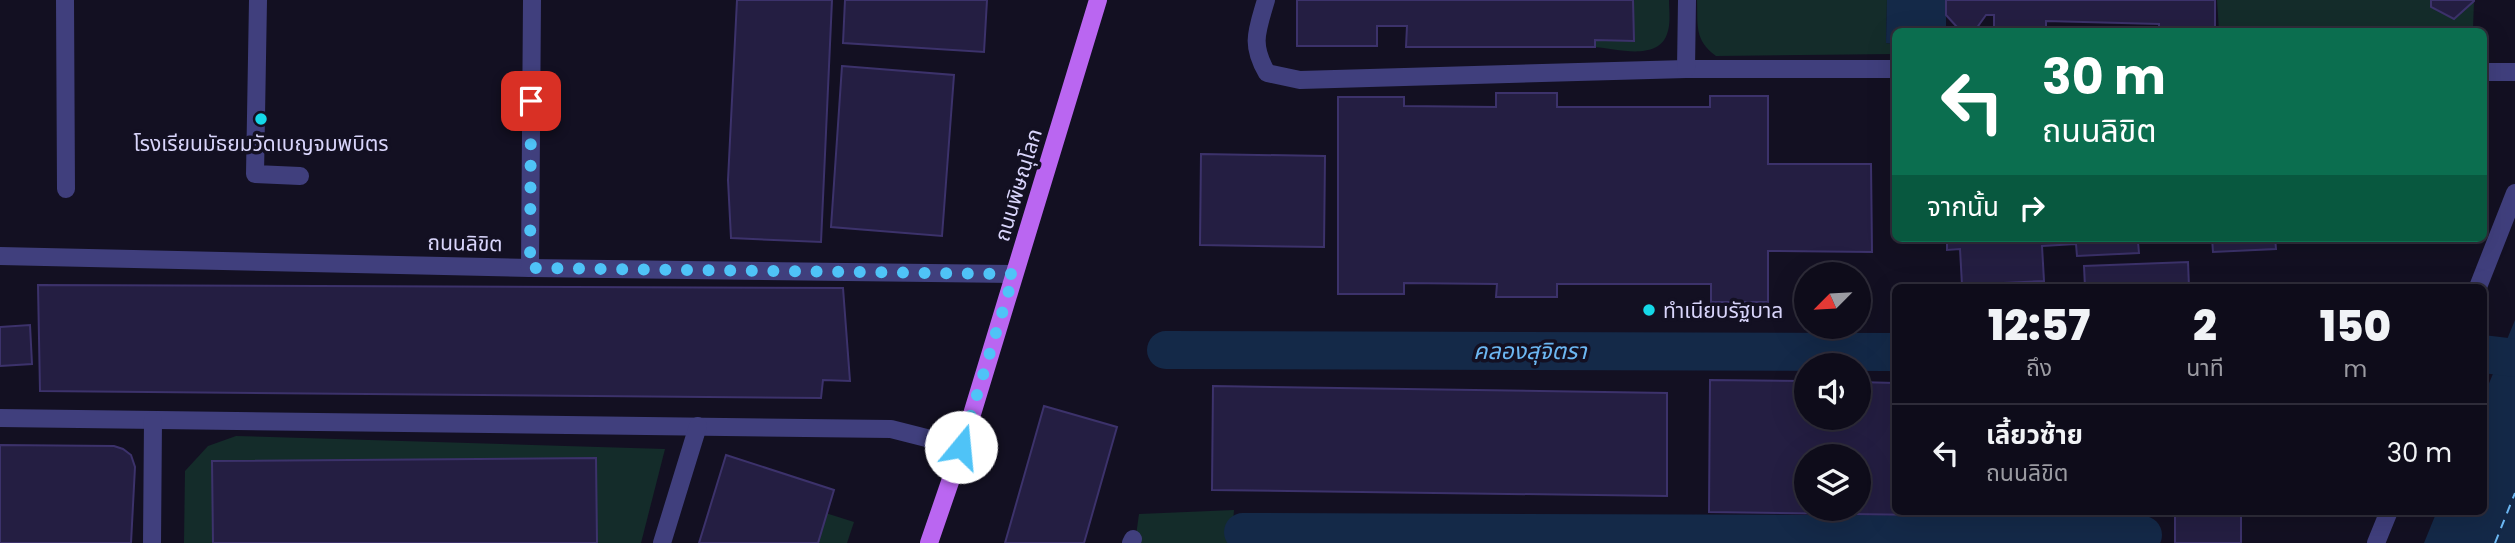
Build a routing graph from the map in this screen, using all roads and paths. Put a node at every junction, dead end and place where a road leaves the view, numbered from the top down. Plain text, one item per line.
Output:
1 (65, 0) edge
2 (258, 0) edge
3 (532, 0) edge
4 (1098, 0) edge
5 (1266, 0) edge
6 (1687, 0) edge
7 (1686, 69) junction
8 (1892, 69) edge
9 (2487, 72) edge
10 (2515, 72) edge
11 (300, 176) dead end
12 (66, 189) dead end
13 (2515, 193) edge
14 (0, 256) edge
15 (530, 268) junction
16 (1014, 274) junction
17 (2481, 281) edge
18 (0, 418) edge
19 (153, 420) junction
20 (698, 426) junction
21 (961, 447) junction
22 (2387, 515) edge
23 (152, 543) edge
24 (662, 543) edge
25 (929, 543) edge
26 (2376, 543) edge

1 - 12 street
2 - 11 street
3 - 15 street
4 - 16 main road, ถนนพิษณุโลก
5 - 7 street
6 - 7 street
7 - 8 street
9 - 10 street
13 - 17 street
14 - 15 street, ถนนลิขิต
15 - 16 street, ถนนลิขิต
16 - 21 main road, ถนนพิษณุโลก
18 - 19 street
19 - 20 street
19 - 23 street
20 - 21 street
20 - 24 street
21 - 25 main road, ถนนพิษณุโลก
22 - 26 street

